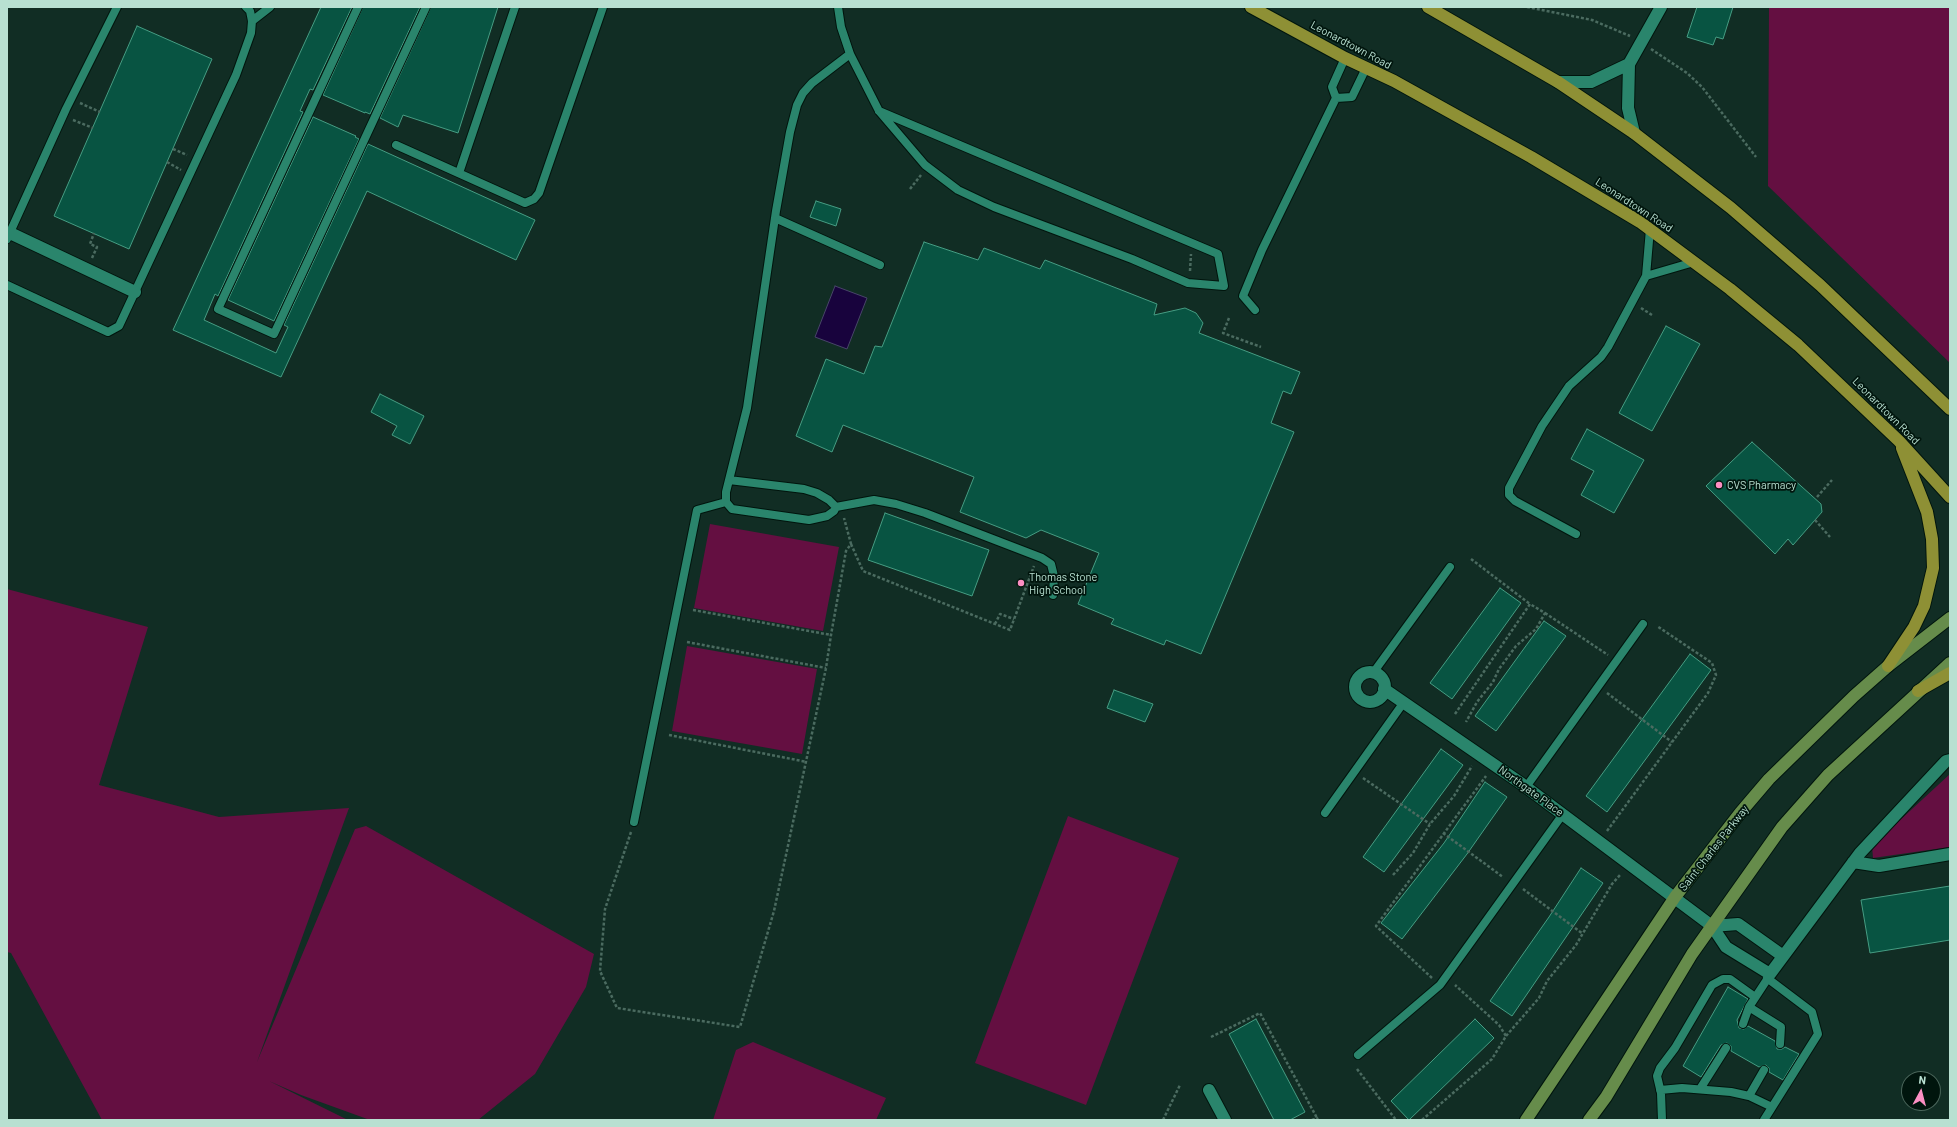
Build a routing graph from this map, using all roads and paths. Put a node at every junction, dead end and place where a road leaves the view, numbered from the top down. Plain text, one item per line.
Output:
1 (116, 7) edge
2 (246, 7) edge
3 (270, 7) edge
4 (358, 7) edge
5 (426, 7) edge
6 (515, 7) edge
7 (604, 7) edge
8 (838, 7) edge
9 (1251, 7) edge
10 (1428, 7) edge
11 (1527, 7) edge
12 (1661, 7) edge
13 (252, 21) junction
14 (1641, 43) junction
15 (850, 54) junction
16 (1345, 58) junction
17 (1629, 64) junction
18 (1366, 68) junction
19 (1558, 82) junction
20 (1336, 98) junction
21 (71, 99) junction
22 (879, 111) junction
23 (100, 112) dead end
24 (63, 116) junction
25 (93, 128) dead end
26 (1634, 133) junction
27 (396, 145) dead end
28 (1756, 157) dead end
29 (927, 167) junction
30 (459, 173) junction
31 (910, 189) dead end
32 (775, 218) junction
33 (1650, 229) junction
34 (94, 233) dead end
35 (8, 236) edge
36 (1191, 244) junction
37 (97, 246) dead end
38 (1694, 262) junction
39 (880, 264) dead end
40 (1190, 274) dead end
41 (1646, 276) junction
42 (7, 285) edge
43 (136, 292) junction
44 (1255, 310) dead end
45 (1229, 318) dead end
46 (1261, 347) dead end
47 (1950, 409) edge
48 (1899, 441) junction
49 (729, 480) junction
50 (1832, 480) dead end
51 (1817, 497) dead end
52 (1950, 497) edge
53 (726, 502) junction
54 (836, 507) junction
55 (844, 517) dead end
56 (1815, 520) dead end
57 (1576, 534) dead end
58 (1830, 537) dead end
59 (851, 544) junction
60 (1471, 559) dead end
61 (1034, 566) dead end
62 (1450, 567) dead end
63 (1053, 595) dead end
64 (1530, 604) junction
65 (693, 610) dead end
66 (1545, 613) junction
67 (1950, 618) edge
68 (1014, 619) junction
69 (995, 624) junction
70 (1643, 624) dead end
71 (1657, 626) dead end
72 (830, 635) junction
73 (686, 642) dead end
74 (1616, 661) junction
75 (1950, 663) edge
76 (1888, 666) junction
77 (826, 668) junction
78 (1373, 673) junction
79 (1950, 673) edge
80 (1598, 686) junction
81 (1384, 690) junction
82 (1918, 691) junction
83 (1404, 702) junction
84 (1455, 714) dead end
85 (1466, 722) dead end
86 (669, 735) dead end
87 (1672, 742) junction
88 (1950, 760) edge
89 (807, 762) junction
90 (1473, 764) dead end
91 (1354, 772) junction
92 (1487, 773) dead end
93 (1526, 787) junction
94 (1325, 813) dead end
95 (1563, 814) junction
96 (634, 822) joint
97 (1430, 824) junction
98 (1610, 827) dead end
99 (1444, 833) junction
100 (1950, 854) edge
101 (1853, 862) junction
102 (1630, 864) junction
103 (1393, 875) dead end
104 (1507, 879) dead end
105 (1523, 888) dead end
106 (1675, 897) junction
107 (1712, 926) junction
108 (1583, 934) junction
109 (1782, 956) junction
110 (1769, 976) junction
111 (1433, 978) dead end
112 (1455, 985) dead end
113 (1755, 997) junction
114 (1749, 1007) junction
115 (1743, 1024) dead end
116 (1506, 1036) junction
117 (1211, 1037) dead end
118 (1780, 1044) dead end
119 (1726, 1048) dead end
120 (1358, 1055) dead end
121 (1357, 1069) dead end
122 (1764, 1070) dead end
123 (1180, 1085) dead end
124 (1700, 1089) junction
125 (1209, 1090) dead end
126 (1660, 1090) junction
127 (1749, 1096) junction
128 (1772, 1107) junction
129 (1317, 1119) edge
130 (1162, 1120) edge
131 (1225, 1120) edge
132 (1312, 1120) edge
133 (1396, 1120) edge
134 (1422, 1120) edge
135 (1526, 1120) edge
136 (1589, 1120) edge
137 (1662, 1120) edge
138 (1764, 1120) edge

1 - 21 lane
2 - 13 lane
3 - 13 lane
4 - 5 lane
6 - 30 lane
7 - 30 lane
8 - 15 lane
9 - 16 highway, Leonardtown Road
10 - 19 highway
11 - 14 path
12 - 14 street
13 - 43 lane
14 - 17 street
14 - 28 path
15 - 22 lane
15 - 32 lane
16 - 18 highway, Leonardtown Road
16 - 20 lane
17 - 19 street
17 - 26 street
18 - 20 lane
18 - 33 highway, Leonardtown Road
19 - 26 highway
20 - 44 lane
21 - 23 path
21 - 24 lane
22 - 29 lane
22 - 36 lane
24 - 25 path
24 - 35 lane
26 - 47 highway
27 - 30 lane
29 - 31 path
29 - 36 lane
32 - 39 lane
32 - 49 lane
33 - 38 highway, Leonardtown Road
33 - 41 lane
34 - 37 path
35 - 43 street
36 - 40 path
38 - 41 lane
38 - 48 highway, Leonardtown Road
41 - 57 lane
42 - 43 lane
45 - 46 path
48 - 52 highway, Leonardtown Road
48 - 76 highway
49 - 53 lane
49 - 54 lane
50 - 51 path
53 - 54 lane
53 - 96 lane
54 - 63 lane
55 - 59 path
56 - 58 path
59 - 69 path
59 - 72 path
60 - 64 path
61 - 68 path
62 - 78 lane
64 - 66 path
64 - 84 path
65 - 72 path
66 - 74 path
66 - 85 path
67 - 76 main road, Saint Charles Parkway
68 - 69 path
68 - 69 path
70 - 74 lane
71 - 87 path
72 - 77 path
73 - 77 path
74 - 80 lane
75 - 82 main road
76 - 106 main road, Saint Charles Parkway
77 - 89 path
78 - 81 street
78 - 81 street
79 - 82 highway
80 - 87 path
80 - 93 lane
81 - 83 street, Northgate Place
82 - 107 main road
83 - 91 lane
83 - 93 street, Northgate Place
86 - 89 path
87 - 98 path
88 - 101 street
89 - 96 path
90 - 97 path
91 - 94 lane
91 - 97 path
92 - 99 path
93 - 95 street, Northgate Place
95 - 102 street, Northgate Place
95 - 120 lane
97 - 103 path
99 - 104 path
99 - 111 path
100 - 101 street
101 - 109 street
102 - 106 street, Northgate Place
102 - 108 path
105 - 108 path
106 - 107 street, Northgate Place
106 - 135 main road, Saint Charles Parkway
107 - 109 street
107 - 110 street, Northgate Place
107 - 136 main road
108 - 116 path
109 - 110 street
110 - 113 lane
110 - 128 lane
112 - 116 path
113 - 114 lane
113 - 126 lane
114 - 115 lane
114 - 118 lane
116 - 134 path
117 - 129 path
119 - 124 lane
121 - 133 path
122 - 127 lane
123 - 130 path
124 - 126 lane
124 - 127 lane
125 - 131 street
126 - 137 lane
127 - 128 lane
128 - 138 lane
129 - 132 path

